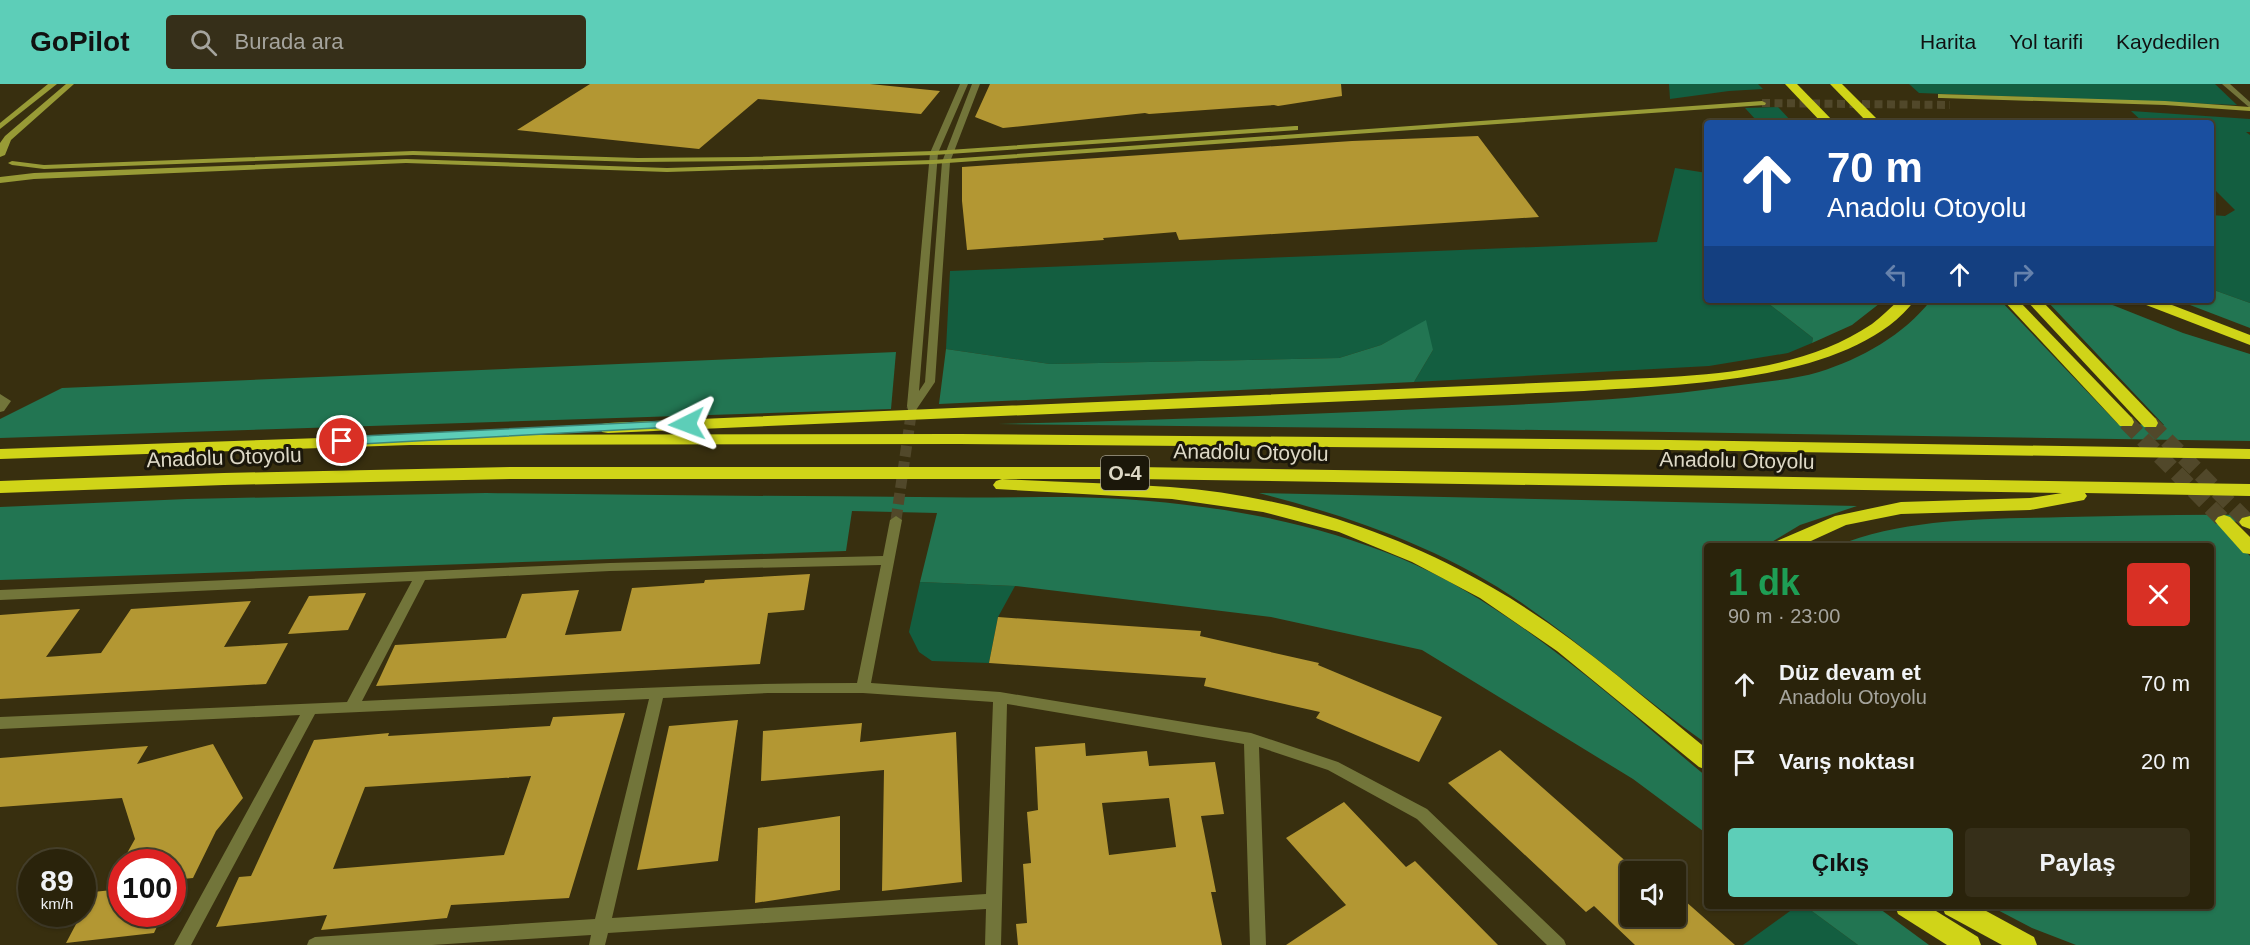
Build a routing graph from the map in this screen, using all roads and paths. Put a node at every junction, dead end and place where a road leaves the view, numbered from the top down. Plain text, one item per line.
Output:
1 (52, 84) edge
2 (70, 84) edge
3 (964, 84) edge
4 (976, 84) edge
5 (1791, 84) edge
6 (1836, 84) edge
7 (2226, 84) edge
8 (1754, 96) tunnel mouth
9 (1941, 96) tunnel mouth
10 (1762, 103) tunnel mouth
11 (1950, 105) tunnel mouth
12 (2250, 107) edge
13 (2250, 115) edge
14 (1826, 120) edge
15 (1872, 120) edge
16 (0, 127) edge
17 (0, 155) edge
18 (948, 157) junction
19 (934, 158) junction
20 (12, 164) junction
21 (0, 178) edge
22 (1905, 303) edge
23 (2013, 303) edge
24 (2036, 303) edge
25 (2153, 303) edge
26 (2250, 340) edge
27 (0, 397) edge
28 (0, 409) edge
29 (2126, 422) tunnel mouth
30 (2150, 423) tunnel mouth
31 (410, 440) junction
32 (0, 454) edge
33 (2250, 454) edge
34 (763, 475) junction
35 (0, 487) edge
36 (2126, 489) junction
37 (2250, 490) edge
38 (896, 520) tunnel mouth
39 (2224, 521) tunnel mouth
40 (1791, 543) edge
41 (2250, 548) edge
42 (888, 560) junction
43 (422, 575) junction
44 (0, 595) edge
45 (863, 688) junction
46 (658, 693) junction
47 (1000, 697) junction
48 (351, 708) junction
49 (310, 710) junction
50 (0, 723) edge
51 (1251, 739) junction
52 (1704, 759) edge
53 (993, 901) junction
54 (1912, 909) edge
55 (1959, 909) edge
56 (602, 927) junction
57 (182, 945) edge
58 (315, 945) edge
59 (597, 945) edge
60 (993, 945) edge
61 (1258, 945) edge
62 (1558, 945) edge
63 (1969, 945) edge
64 (2025, 945) edge

1 - 16 main road
2 - 17 main road
3 - 19 street
4 - 18 street
5 - 14 highway
6 - 15 highway
7 - 12 street
8 - 18 main road
9 - 12 main road
10 - 18 main road
11 - 13 main road
17 - 20 main road
18 - 19 main road
18 - 19 street
19 - 20 main road
19 - 21 main road
20 - 21 main road
22 - 31 highway
23 - 29 highway
24 - 30 highway
25 - 26 highway
27 - 28 street
31 - 32 highway, Anadolu Otoyolu / O-4
31 - 33 highway, Anadolu Otoyolu / O-4
34 - 35 highway, Anadolu Otoyolu / O-4
34 - 36 highway, Anadolu Otoyolu / O-4
34 - 52 highway
36 - 37 highway, Anadolu Otoyolu / O-4
36 - 40 highway
38 - 42 street
39 - 41 highway
42 - 43 street
42 - 45 street
43 - 44 street
43 - 48 street
45 - 46 street
45 - 47 street
46 - 48 street
46 - 56 street
47 - 51 street
47 - 53 street
48 - 49 street
49 - 50 street
49 - 57 street
51 - 61 street
51 - 62 street
53 - 56 street
53 - 60 street
54 - 63 highway
55 - 64 highway
56 - 58 street
56 - 59 street

